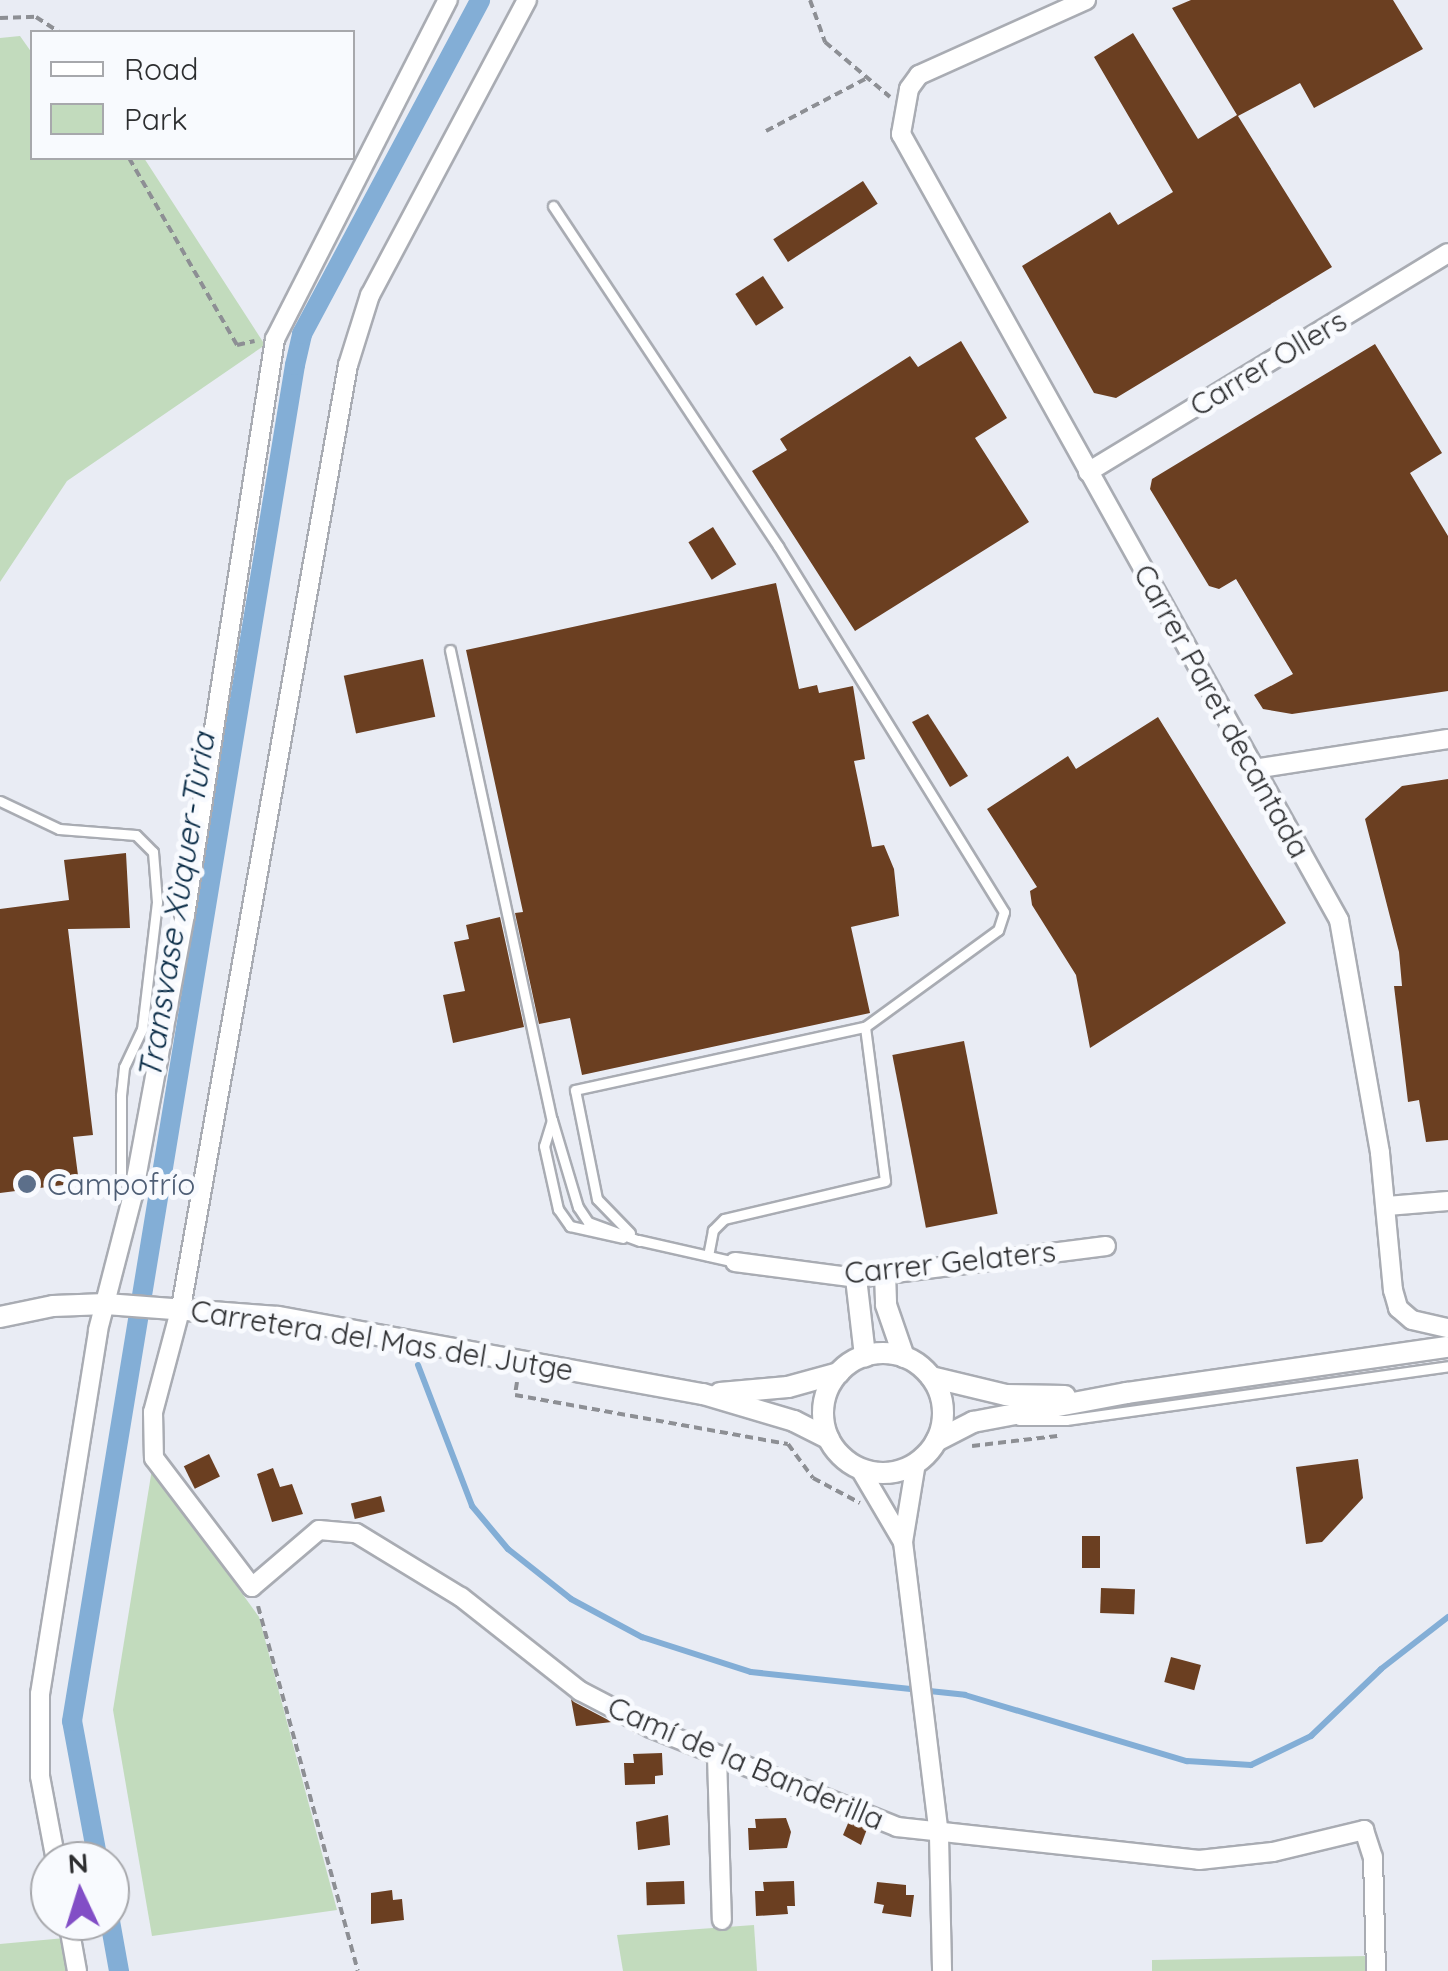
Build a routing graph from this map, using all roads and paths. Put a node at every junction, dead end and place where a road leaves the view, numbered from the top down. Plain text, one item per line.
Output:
1 (448, 0) edge
2 (527, 0) edge
3 (810, 0) edge
4 (1086, 0) edge
5 (0, 18) edge
6 (56, 30) edge
7 (865, 79) junction
8 (904, 106) junction
9 (766, 131) dead end
10 (130, 160) edge
11 (553, 206) dead end
12 (1448, 253) edge
13 (274, 339) junction
14 (1088, 472) junction
15 (450, 650) dead end
16 (1448, 739) edge
17 (1254, 769) junction
18 (0, 801) edge
19 (865, 1027) junction
20 (552, 1120) junction
21 (133, 1195) junction
22 (1448, 1200) edge
23 (1388, 1206) junction
24 (640, 1240) junction
25 (1106, 1246) dead end
26 (708, 1256) junction
27 (735, 1262) joint
28 (885, 1273) junction
29 (856, 1278) junction
30 (113, 1305) junction
31 (174, 1306) junction
32 (0, 1317) edge
33 (1448, 1328) edge
34 (1448, 1347) edge
35 (865, 1356) junction
36 (904, 1357) junction
37 (1448, 1366) edge
38 (839, 1372) junction
39 (930, 1376) junction
40 (1127, 1392) junction
41 (703, 1394) junction
42 (1007, 1416) junction
43 (829, 1440) junction
44 (936, 1442) junction
45 (916, 1464) junction
46 (860, 1469) junction
47 (903, 1542) junction
48 (252, 1587) junction
49 (717, 1756) junction
50 (939, 1836) junction
51 (53, 1841) edge
52 (722, 1920) dead end
53 (72, 1941) edge
54 (77, 1971) edge
55 (358, 1971) edge
56 (942, 1971) edge
57 (1376, 1971) edge

1 - 13 street
2 - 31 street
3 - 7 path
4 - 8 street
5 - 6 path
7 - 8 path
7 - 9 path
8 - 14 street, Carrer Paret decantada
10 - 13 path
11 - 19 lane
12 - 14 street, Carrer Ollers
13 - 21 street
14 - 17 street, Carrer Paret decantada
15 - 20 lane
16 - 17 street
17 - 23 street, Carrer Paret decantada
18 - 21 lane
19 - 24 lane
19 - 26 lane
20 - 24 lane
20 - 24 lane
21 - 30 street
22 - 23 street
23 - 33 street, Carrer Paret decantada
24 - 26 lane
25 - 28 street, Carrer Gelaters
26 - 27 lane
27 - 29 street, Carrer Gelaters
28 - 29 street, Carrer Gelaters
28 - 36 street
29 - 35 street
30 - 31 street, Carretera del Mas del Jutge
30 - 32 street, Carretera del Mas del Jutge
30 - 51 street
31 - 41 street, Carretera del Mas del Jutge
31 - 48 street
34 - 40 street
35 - 36 street
35 - 38 street
36 - 39 street
37 - 42 lane
38 - 41 street, Carretera del Mas del Jutge
38 - 43 street
39 - 40 street
39 - 44 street
40 - 42 street
41 - 43 street, Carretera del Mas del Jutge
42 - 44 street
43 - 46 street
44 - 45 street
45 - 46 street
45 - 47 street
46 - 47 street
47 - 50 street
48 - 49 street, Camí de la Banderilla
48 - 55 path
49 - 50 street, Camí de la Banderilla
49 - 52 street
50 - 56 street
50 - 57 street, Camí de la Banderilla
53 - 54 street

